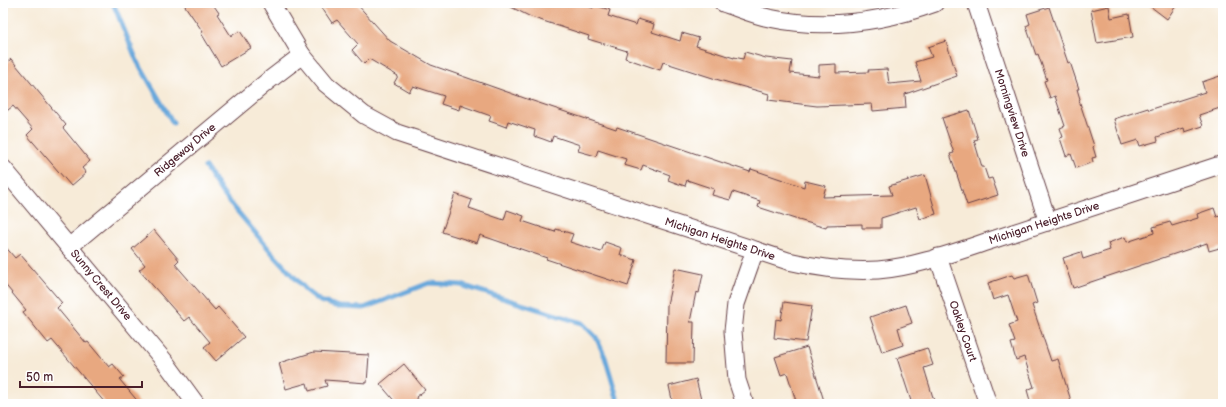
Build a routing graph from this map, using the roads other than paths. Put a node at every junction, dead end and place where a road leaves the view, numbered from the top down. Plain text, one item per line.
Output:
1 (271, 3) edge
2 (723, 3) edge
3 (935, 3) edge
4 (976, 3) edge
5 (302, 55) junction
6 (1223, 164) edge
7 (3, 168) edge
8 (1048, 222) junction
9 (69, 247) junction
10 (755, 250) junction
11 (938, 257) junction
12 (196, 404) edge
13 (745, 404) edge
14 (988, 404) edge

1 - 5 street, Michigan Heights Drive
2 - 3 street
4 - 8 street, Morningview Drive
5 - 9 street, Ridgeway Drive
5 - 10 street, Michigan Heights Drive
6 - 8 street, Michigan Heights Drive
7 - 9 street, Sunny Crest Drive
8 - 11 street, Michigan Heights Drive
9 - 12 street, Sunny Crest Drive
10 - 11 street, Michigan Heights Drive
10 - 13 street
11 - 14 street, Oakley Court

